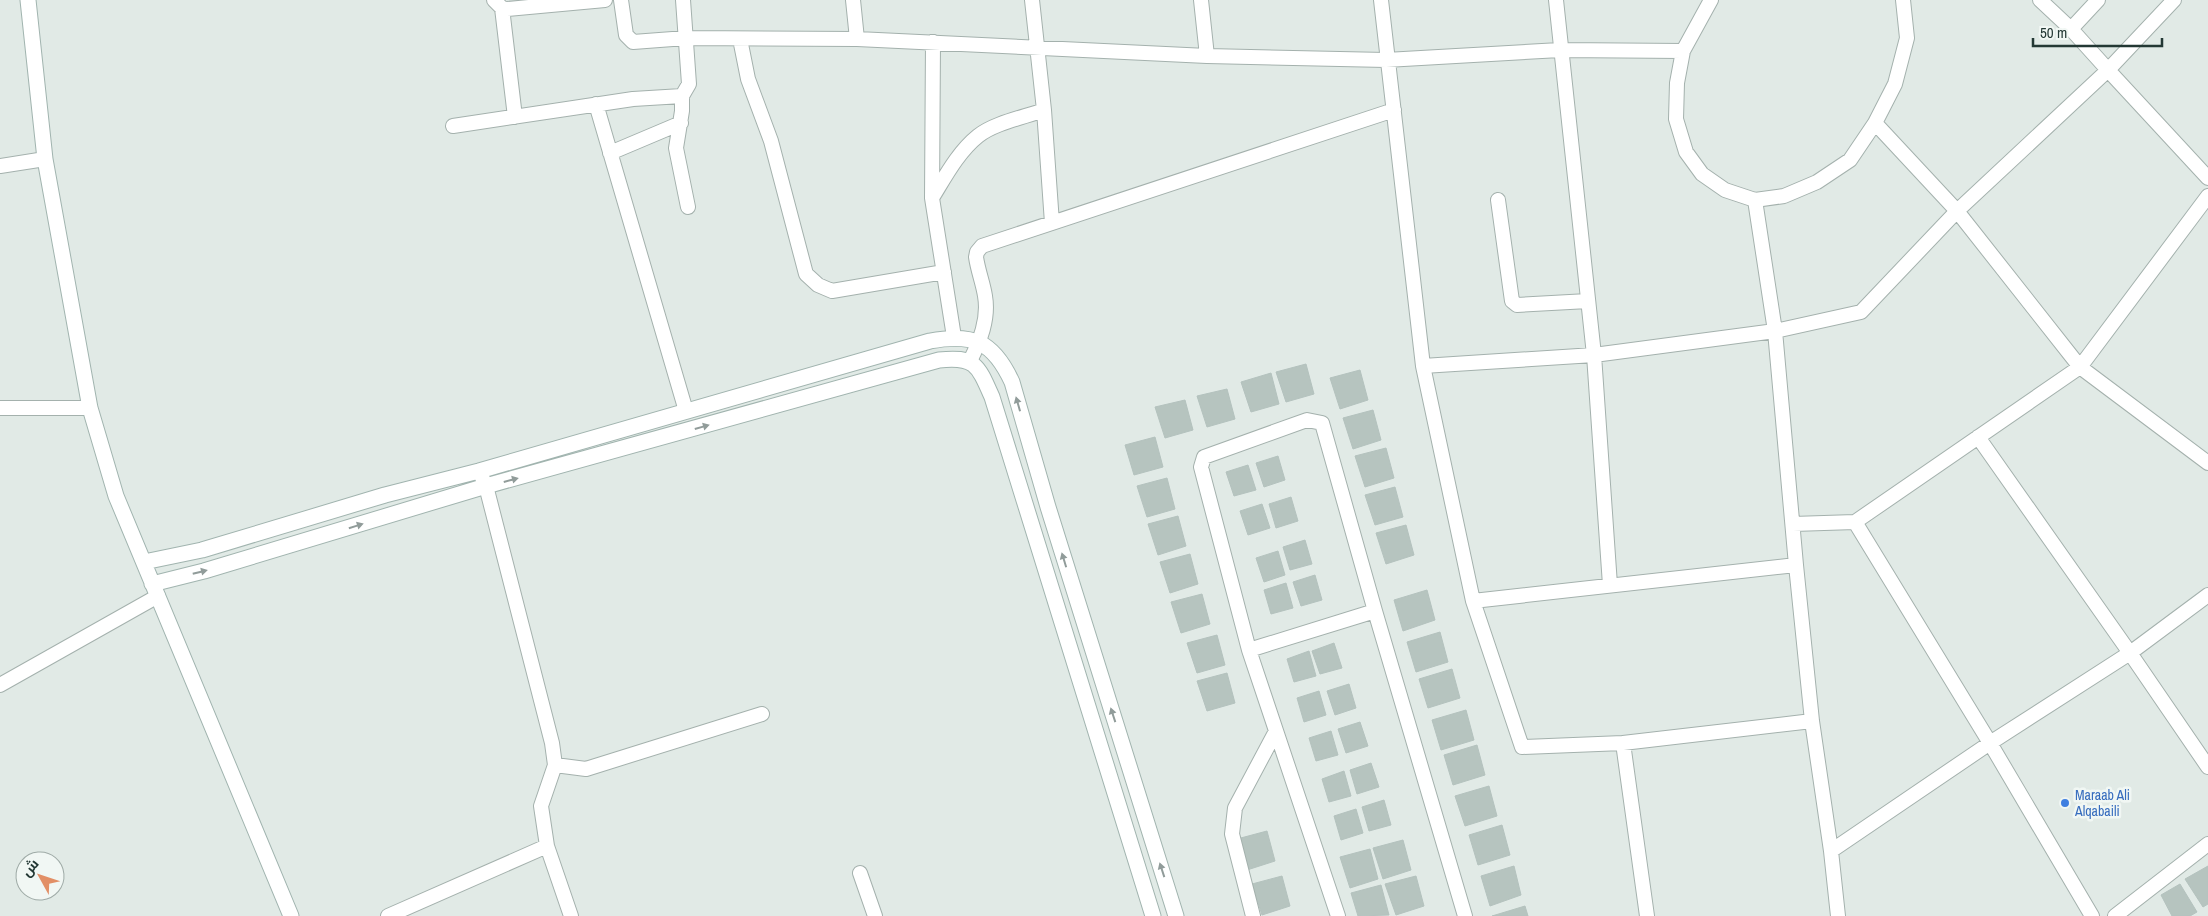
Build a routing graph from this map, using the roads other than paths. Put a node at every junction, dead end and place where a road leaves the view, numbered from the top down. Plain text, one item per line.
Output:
1 (28, 0) edge
2 (605, 0) edge
3 (621, 0) edge
4 (683, 0) edge
5 (853, 0) edge
6 (1032, 0) edge
7 (1201, 0) edge
8 (1381, 0) edge
9 (1556, 0) edge
10 (1711, 0) edge
11 (1904, 0) edge
12 (2098, 0) edge
13 (2174, 0) edge
14 (2043, 1) edge
15 (498, 4) edge
16 (2071, 29) junction
17 (686, 38) junction
18 (740, 39) junction
19 (858, 39) junction
20 (933, 42) junction
21 (1038, 47) junction
22 (1560, 50) junction
23 (1683, 51) junction
24 (1207, 56) junction
25 (1386, 60) junction
26 (2108, 70) junction
27 (682, 96) junction
28 (596, 104) junction
29 (1044, 110) junction
30 (1394, 110) junction
31 (515, 117) junction
32 (681, 123) junction
33 (1875, 124) junction
34 (453, 126) dead end
35 (610, 152) junction
36 (45, 159) junction
37 (0, 166) edge
38 (2208, 178) edge
39 (2208, 196) edge
40 (932, 198) junction
41 (1498, 200) dead end
42 (1755, 200) junction
43 (688, 207) dead end
44 (1957, 211) junction
45 (1052, 223) junction
46 (944, 272) junction
47 (1588, 301) junction
48 (1775, 331) junction
49 (954, 336) junction
50 (979, 343) junction
51 (1594, 355) junction
52 (970, 362) junction
53 (1423, 366) junction
54 (2080, 367) junction
55 (0, 408) edge
56 (90, 408) junction
57 (681, 413) junction
58 (679, 434) junction
59 (1978, 437) junction
60 (2208, 463) edge
61 (479, 471) junction
62 (486, 486) junction
63 (1854, 522) junction
64 (1793, 524) junction
65 (144, 562) junction
66 (1796, 566) junction
67 (1610, 585) junction
68 (155, 590) junction
69 (2208, 595) edge
70 (1473, 601) junction
71 (1375, 611) junction
72 (1086, 628) junction
73 (1066, 634) junction
74 (1249, 650) junction
75 (2130, 653) junction
76 (0, 685) edge
77 (762, 714) dead end
78 (1812, 721) junction
79 (1276, 731) junction
80 (1622, 743) junction
81 (1990, 743) junction
82 (555, 765) junction
83 (2208, 767) edge
84 (2208, 844) edge
85 (546, 846) junction
86 (1831, 851) junction
87 (860, 873) dead end
88 (291, 916) edge
89 (388, 916) edge
90 (570, 916) edge
91 (875, 916) edge
92 (1153, 916) edge
93 (1176, 916) edge
94 (1253, 916) edge
95 (1338, 916) edge
96 (1465, 916) edge
97 (1647, 916) edge
98 (1838, 916) edge
99 (2092, 916) edge
100 (2115, 916) edge

1 - 36 street
2 - 15 street
3 - 17 street
4 - 17 street
5 - 19 street
6 - 21 street
7 - 24 street
8 - 25 street
9 - 22 street
10 - 23 street
11 - 33 street
12 - 16 street
13 - 26 street
14 - 16 street
15 - 31 street
16 - 26 street
17 - 18 street
17 - 27 street
18 - 19 street
18 - 46 street
19 - 20 street
20 - 21 street
20 - 40 street
21 - 24 street
21 - 29 street
22 - 23 street
22 - 25 street
22 - 47 street
23 - 42 street
24 - 25 street
25 - 30 street
26 - 38 street
26 - 44 street
27 - 28 street
27 - 32 street
28 - 31 street
28 - 35 street
29 - 40 street
29 - 45 street
30 - 45 street
30 - 53 street
31 - 34 street
32 - 35 street
32 - 43 street
33 - 42 street
33 - 44 street
35 - 57 street
36 - 37 street
36 - 56 street
39 - 54 street
40 - 46 street
41 - 47 street
42 - 48 street
44 - 48 street
44 - 54 street
45 - 50 street
46 - 49 street
47 - 51 street
48 - 51 street
48 - 64 street
49 - 50 street
49 - 57 street
50 - 52 street
72 -> 50 street
51 - 53 street
51 - 67 street
58 -> 52 street
52 - 73 street
53 - 70 street
54 - 59 street
54 - 60 street
55 - 56 street
56 - 65 street
57 - 58 street
57 - 61 street
62 -> 58 street
59 - 63 street
59 - 75 street
61 - 62 street
61 - 65 street
68 -> 62 street
62 - 82 street
63 - 64 street
63 - 81 street
64 - 66 street
65 - 68 street
66 - 67 street
66 - 78 street
67 - 70 street
68 - 76 street
68 - 88 street
69 - 75 street
70 - 80 street
71 - 74 street
71 - 74 street
71 - 96 street
72 - 73 street
93 -> 72 street
73 - 92 street
74 - 79 street
75 - 81 street
75 - 83 street
77 - 82 street
78 - 80 street
78 - 86 street
79 - 94 street
79 - 95 street
80 - 97 street
81 - 86 street
81 - 99 street
82 - 85 street
84 - 100 street
85 - 89 street
85 - 90 street
86 - 98 street
87 - 91 street

